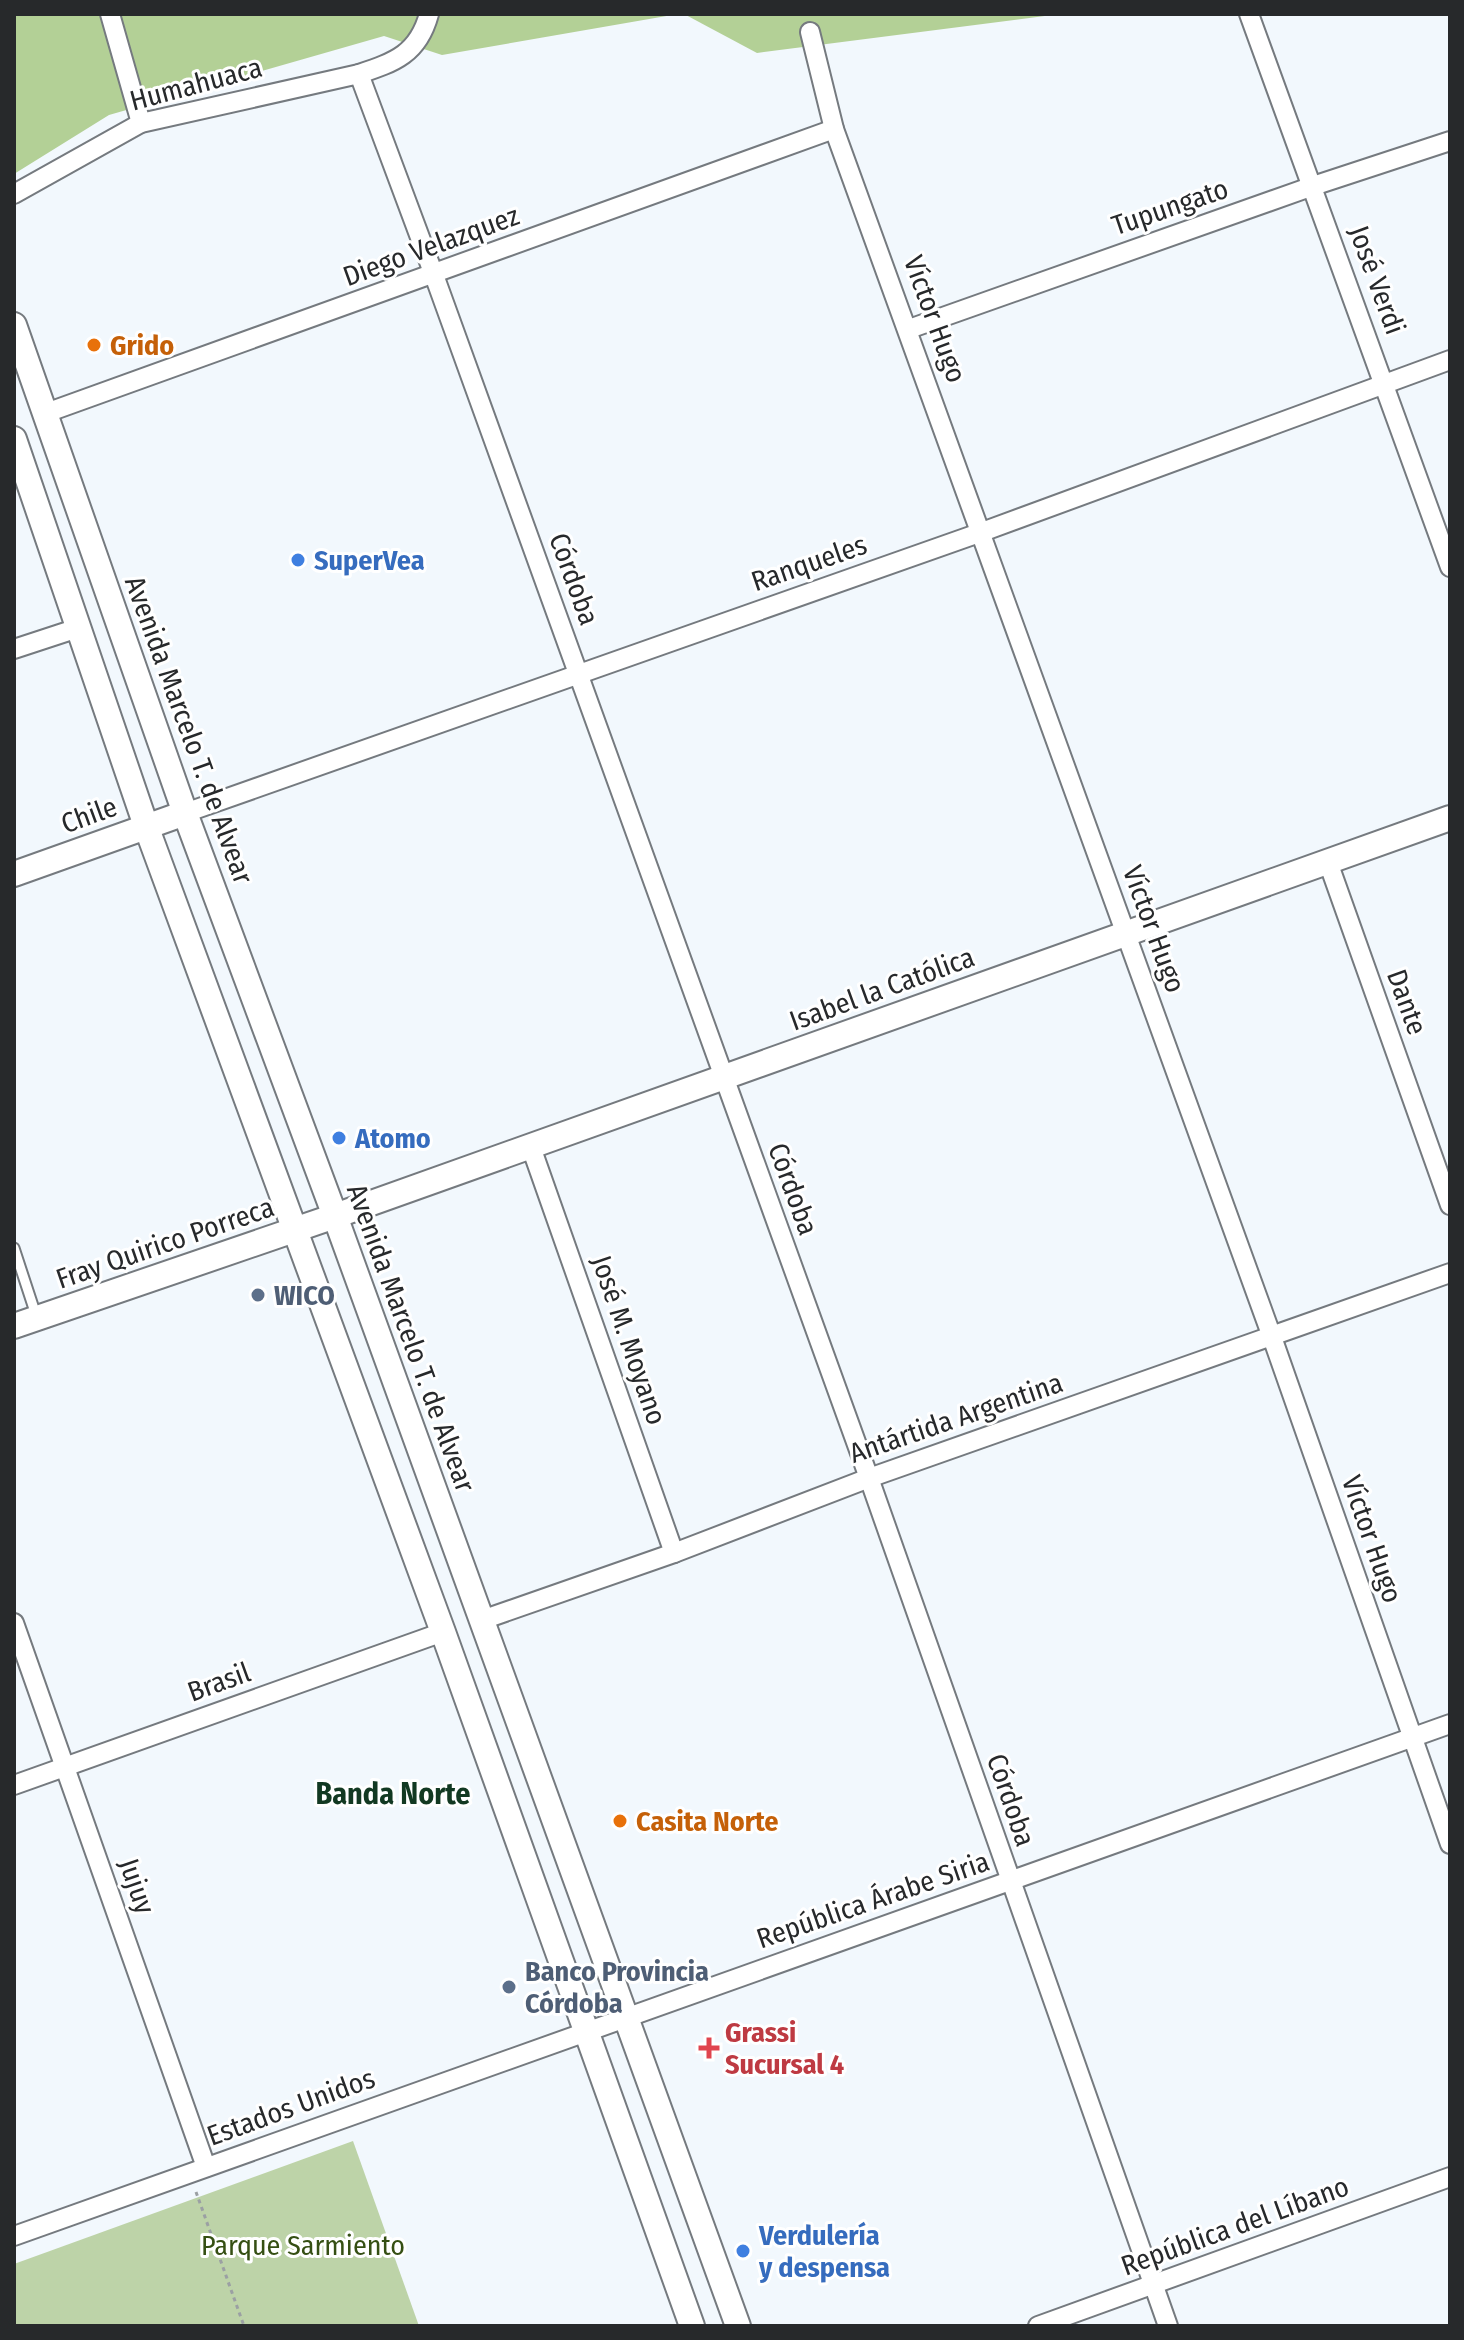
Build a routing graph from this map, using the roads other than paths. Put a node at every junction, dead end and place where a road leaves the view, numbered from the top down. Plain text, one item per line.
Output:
1 (110, 14) edge
2 (429, 14) edge
3 (1249, 14) edge
4 (810, 32) dead end
5 (359, 74) junction
6 (141, 123) junction
7 (834, 129) junction
8 (1450, 141) edge
9 (1313, 186) junction
10 (14, 194) edge
11 (434, 275) junction
12 (14, 325) edge
13 (909, 329) junction
14 (1450, 360) edge
15 (1385, 383) junction
16 (46, 413) junction
17 (14, 439) edge
18 (982, 532) junction
19 (1450, 567) edge
20 (78, 628) junction
21 (14, 649) edge
22 (578, 674) junction
23 (185, 813) junction
24 (1450, 818) edge
25 (146, 826) junction
26 (1328, 862) junction
27 (14, 874) edge
28 (1126, 933) junction
29 (722, 1078) junction
30 (531, 1147) junction
31 (1450, 1205) edge
32 (335, 1216) junction
33 (295, 1230) junction
34 (14, 1248) edge
35 (1450, 1273) edge
36 (37, 1318) junction
37 (14, 1326) edge
38 (1272, 1337) junction
39 (869, 1478) junction
40 (674, 1553) junction
41 (482, 1620) junction
42 (14, 1623) edge
43 (443, 1632) junction
44 (1450, 1724) edge
45 (1412, 1738) junction
46 (66, 1767) junction
47 (14, 1785) edge
48 (1450, 1844) edge
49 (1010, 1881) junction
50 (626, 2017) junction
51 (586, 2031) junction
52 (197, 2170) junction
53 (1450, 2177) edge
54 (14, 2236) edge
55 (1153, 2285) junction
56 (692, 2326) edge
57 (738, 2326) edge
58 (1038, 2326) edge
59 (1168, 2326) edge

1 - 6 street
2 - 5 street, Humahuaca
3 - 9 street, José Verdi
4 - 7 street, Víctor Hugo
5 - 6 street, Humahuaca
5 - 11 street, Córdoba
6 - 10 street, Humahuaca
7 - 11 street, Diego Velazquez
7 - 13 street, Víctor Hugo
8 - 9 street, Tupungato
9 - 13 street, Tupungato
9 - 15 street, José Verdi
11 - 16 street, Diego Velazquez
11 - 22 street, Córdoba
12 - 16 main road, Avenida Marcelo T. de Alvear
13 - 18 street, Víctor Hugo
14 - 15 street, Ranqueles
15 - 18 street, Ranqueles
15 - 19 street, José Verdi
16 - 23 main road, Avenida Marcelo T. de Alvear
17 - 20 main road
18 - 22 street, Ranqueles
18 - 28 street, Víctor Hugo
20 - 21 street
20 - 25 main road
22 - 23 street, Ranqueles
22 - 29 street, Córdoba
23 - 25 main road, Chile
23 - 32 main road, Avenida Marcelo T. de Alvear
24 - 26 main road, Isabel la Católica
25 - 27 main road, Chile
25 - 33 main road
26 - 28 main road, Isabel la Católica
26 - 31 street, Dante
28 - 29 main road, Isabel la Católica
28 - 38 street, Víctor Hugo
29 - 30 main road, Isabel la Católica
29 - 39 street, Córdoba
30 - 32 main road, Isabel la Católica
30 - 40 street, José M. Moyano
32 - 33 main road, Fray Quirico Porreca
32 - 41 main road, Avenida Marcelo T. de Alvear
33 - 36 main road, Fray Quirico Porreca
33 - 43 main road
34 - 36 lane
35 - 38 street, Antártida Argentina
36 - 37 main road, Fray Quirico Porreca
38 - 39 street, Antártida Argentina
38 - 45 street, Víctor Hugo
39 - 40 street, Antártida Argentina
39 - 49 street, Córdoba
40 - 41 street, Antártida Argentina
41 - 50 main road, Avenida Marcelo T. de Alvear
42 - 46 street, Jujuy
43 - 46 street, Brasil
43 - 51 main road
44 - 45 street, República Árabe Siria
45 - 48 street, Víctor Hugo
45 - 49 street, República Árabe Siria
46 - 47 street, Brasil
46 - 52 street, Jujuy
49 - 50 street, República Árabe Siria
49 - 55 street, Córdoba
50 - 51 street, República Árabe Siria
50 - 57 main road, Avenida Marcelo T. de Alvear
51 - 52 street, Estados Unidos
51 - 56 main road
52 - 54 street, Estados Unidos
53 - 55 street, República del Líbano
55 - 58 street, República del Líbano
55 - 59 street, Córdoba

